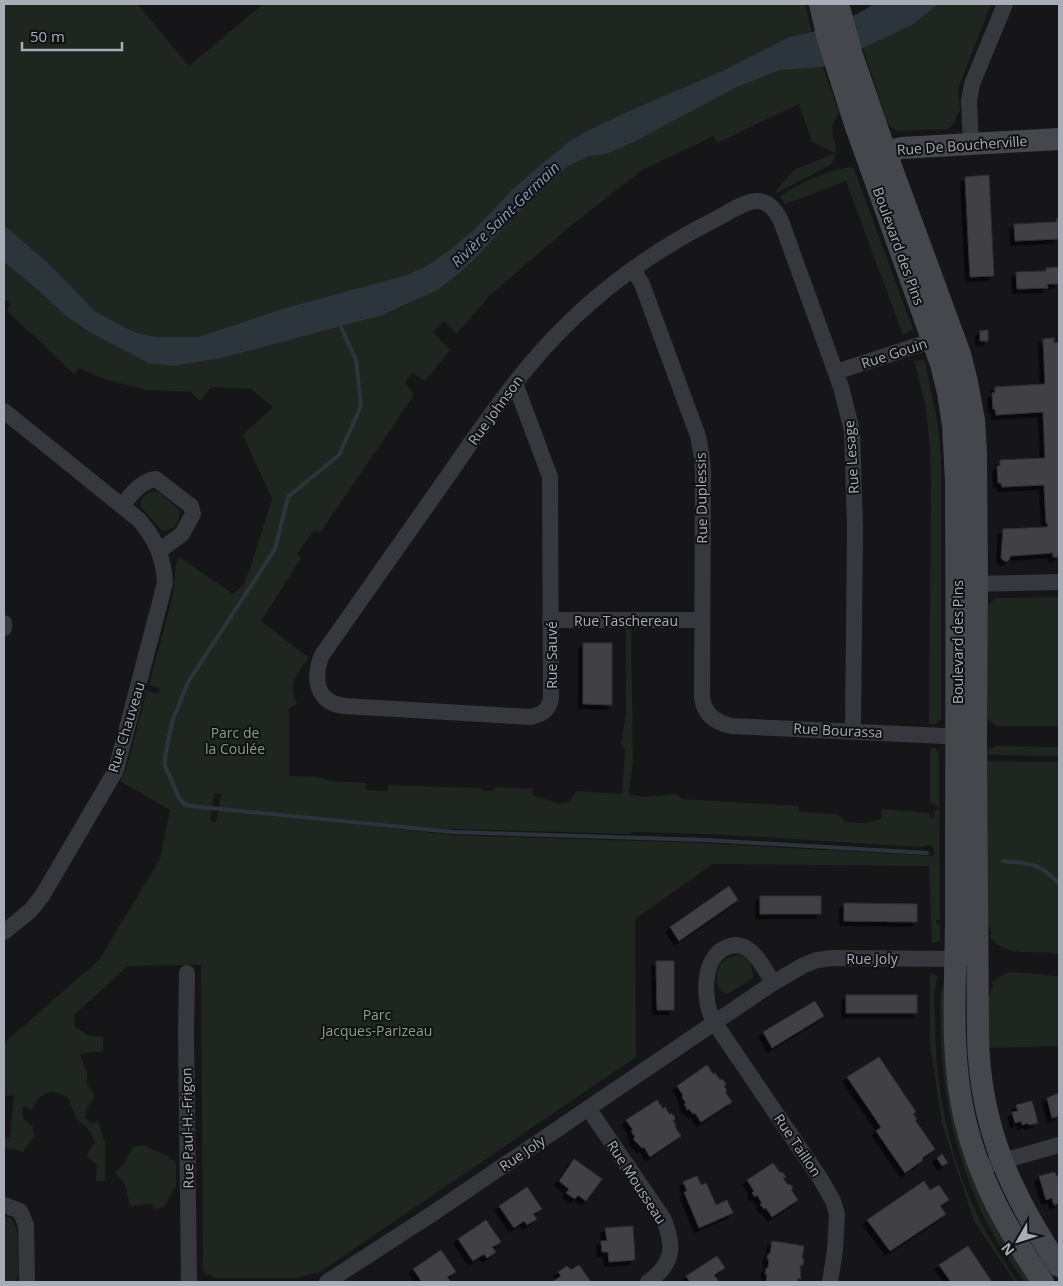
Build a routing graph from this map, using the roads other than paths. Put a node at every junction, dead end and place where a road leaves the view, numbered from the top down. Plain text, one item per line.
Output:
1 (1005, 4) edge
2 (830, 8) edge
3 (1059, 139) edge
4 (971, 143) junction
5 (876, 154) junction
6 (766, 202) joint
7 (633, 269) junction
8 (943, 337) junction
9 (836, 372) junction
10 (515, 383) junction
11 (4, 411) edge
12 (122, 506) junction
13 (159, 550) junction
14 (1059, 582) edge
15 (967, 584) junction
16 (550, 620) junction
17 (702, 620) junction
18 (4, 623) edge
19 (4, 628) edge
20 (328, 700) joint
21 (705, 710) joint
22 (852, 730) junction
23 (966, 737) junction
24 (4, 932) edge
25 (967, 959) junction
26 (187, 973) dead end
27 (773, 983) junction
28 (714, 1022) junction
29 (588, 1108) junction
30 (1059, 1145) edge
31 (1002, 1161) junction
32 (980, 1168) junction
33 (4, 1204) edge
34 (1059, 1266) edge
35 (27, 1282) edge
36 (189, 1282) edge
37 (327, 1282) edge
38 (648, 1282) edge
39 (830, 1282) edge
40 (1043, 1282) edge

1 - 4 street
2 - 5 street, Boulevard des Pins
3 - 4 street, Rue De Boucherville
4 - 5 street, Rue De Boucherville
5 - 8 street, Boulevard des Pins
6 - 7 street, Rue Johnson
6 - 9 street, Rue Lesage
7 - 10 street, Rue Johnson
7 - 17 street, Rue Duplessis
8 - 9 street, Rue Gouin
8 - 15 street, Boulevard des Pins
9 - 22 street, Rue Lesage
10 - 16 street, Rue Sauvé
10 - 20 street, Rue Johnson
11 - 12 street, Rue Chauveau
12 - 13 street, Rue Chauveau
12 - 13 street
13 - 24 street, Rue Chauveau
14 - 15 street
15 - 23 street, Boulevard des Pins
16 - 17 street, Rue Taschereau
16 - 20 street, Rue Sauvé
17 - 21 street, Rue Duplessis
18 - 19 street
21 - 22 street, Rue Bourassa
22 - 23 street, Rue Bourassa
23 - 25 street, Boulevard des Pins
25 - 27 street, Rue Joly
25 - 31 street, Boulevard des Pins
25 - 32 street, Boulevard des Pins
26 - 36 street, Rue Paul-H.-Frigon
27 - 28 street, Rue Joly
27 - 28 street
28 - 29 street, Rue Joly
28 - 39 street, Rue Taillon
29 - 37 street, Rue Joly
29 - 38 street, Rue Mousseau
30 - 31 street
31 - 32 street
31 - 34 street, Boulevard des Pins
32 - 40 street, Boulevard des Pins
33 - 35 street

